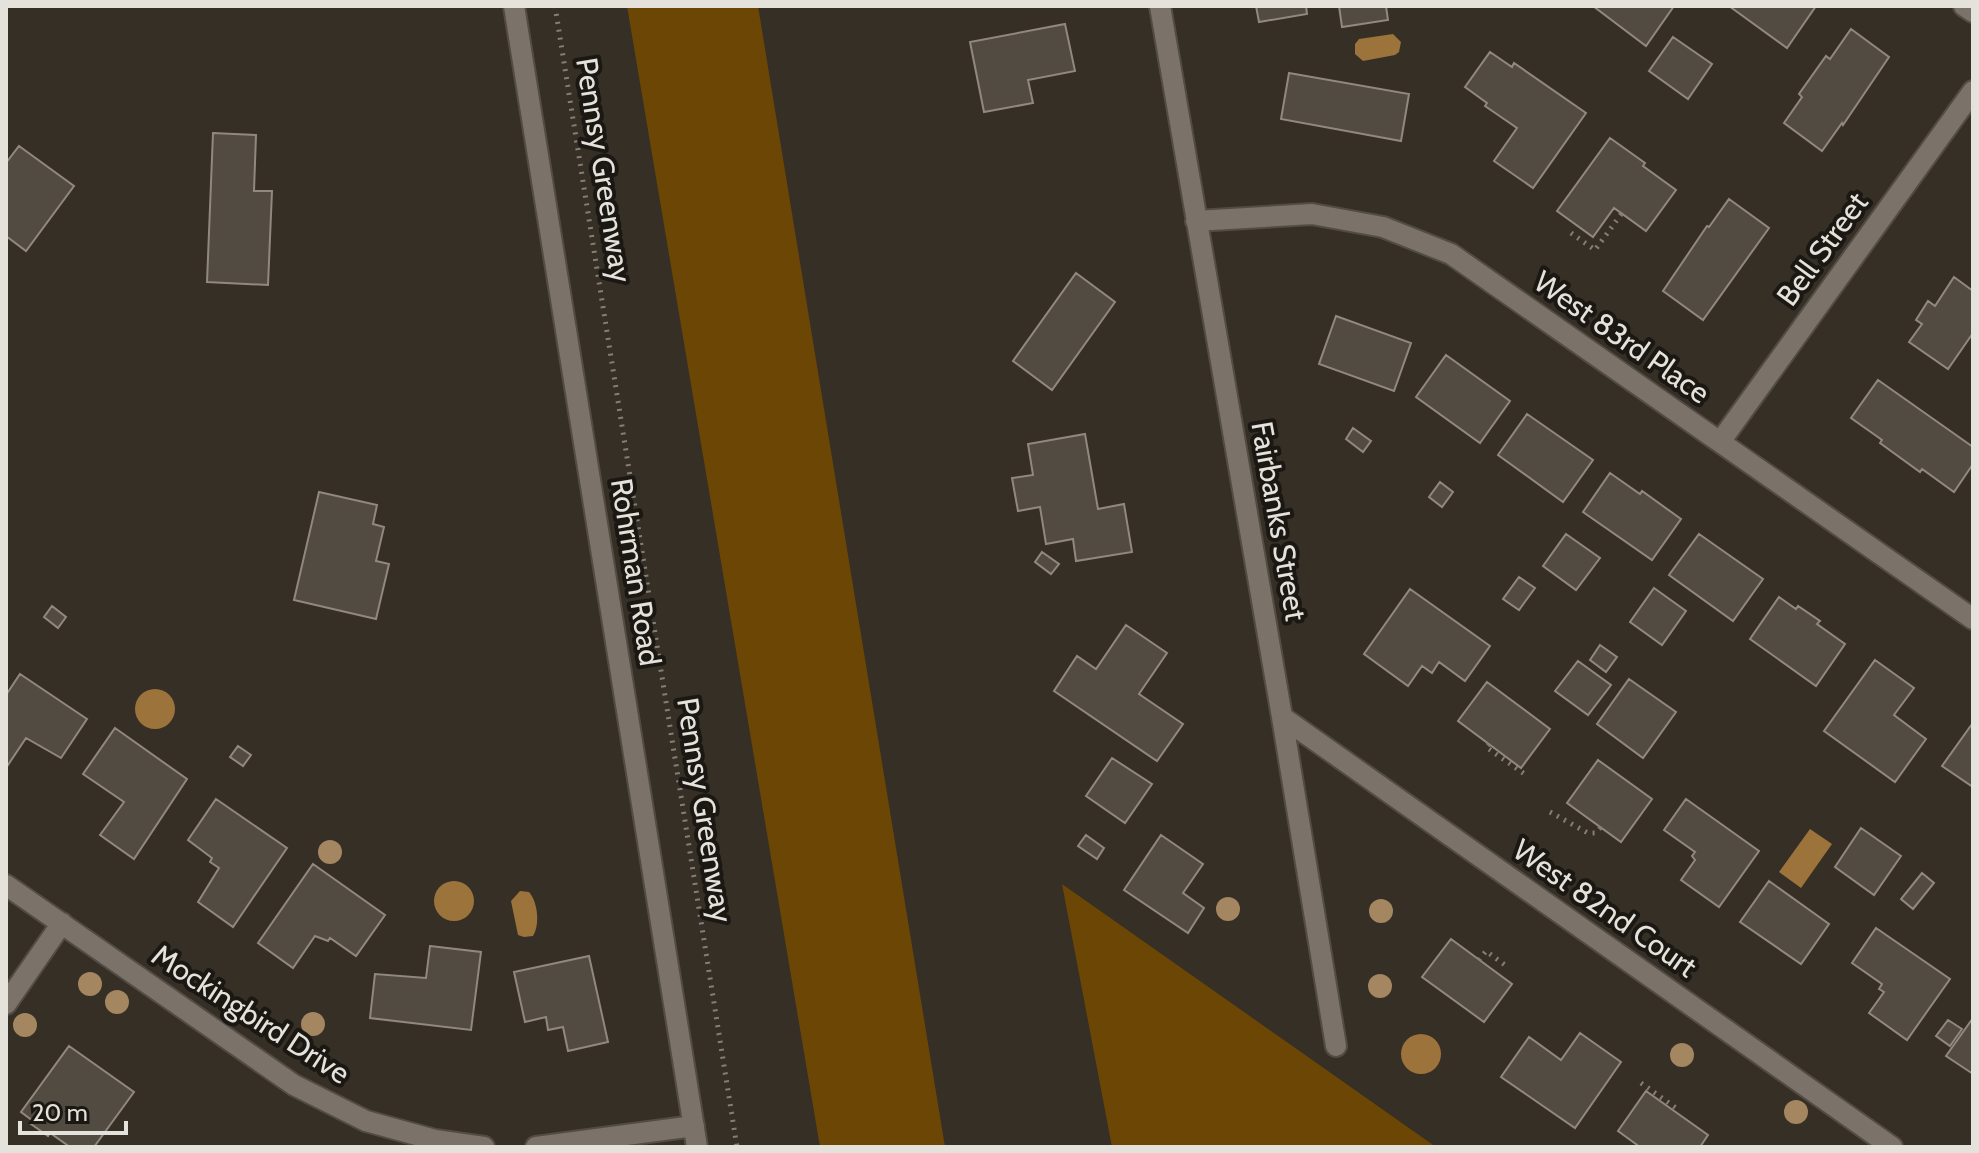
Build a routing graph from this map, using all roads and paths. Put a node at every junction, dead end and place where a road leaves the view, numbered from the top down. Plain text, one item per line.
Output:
1 (514, 6) edge
2 (555, 6) edge
3 (1160, 6) edge
4 (1964, 6) edge
5 (1973, 12) edge
6 (1973, 91) edge
7 (1622, 213) dead end
8 (1196, 221) junction
9 (1571, 233) dead end
10 (1720, 442) junction
11 (1973, 619) edge
12 (1282, 717) junction
13 (1489, 744) dead end
14 (1526, 775) dead end
15 (1550, 812) dead end
16 (1601, 827) dead end
17 (6, 885) edge
18 (62, 923) junction
19 (1479, 960) dead end
20 (1505, 965) dead end
21 (6, 1004) edge
22 (1336, 1046) dead end
23 (1641, 1083) dead end
24 (1674, 1111) dead end
25 (694, 1126) junction
26 (484, 1147) edge
27 (536, 1147) edge
28 (697, 1147) edge
29 (737, 1147) edge
30 (1892, 1147) edge

1 - 25 street, Rohrman Road
2 - 29 path, Pennsy Greenway
3 - 8 street, Fairbanks Street
4 - 5 street
6 - 10 street, Bell Street
7 - 9 path
8 - 10 street, West 83rd Place
8 - 12 street, Fairbanks Street
10 - 11 street, West 83rd Place
12 - 22 street, Fairbanks Street
12 - 30 street, West 82nd Court
13 - 14 path
15 - 16 path
17 - 18 street, Mockingbird Drive
18 - 21 street
18 - 26 street, Mockingbird Drive
19 - 20 path
23 - 24 path
25 - 27 street
25 - 28 street, Rohrman Road

